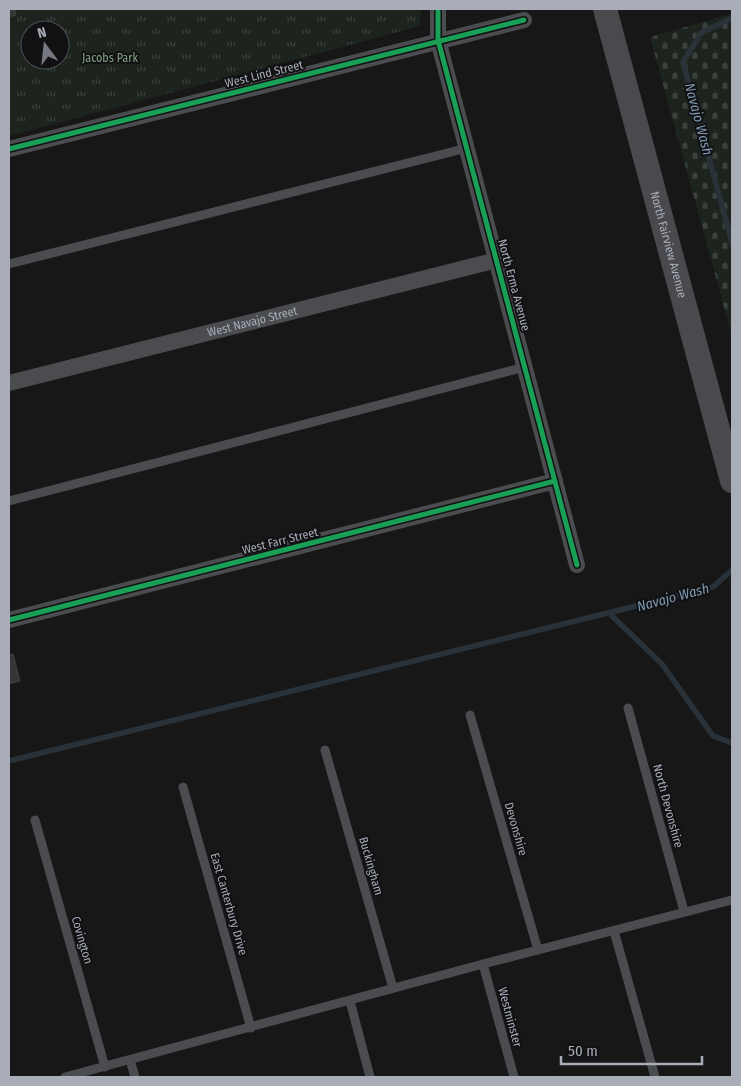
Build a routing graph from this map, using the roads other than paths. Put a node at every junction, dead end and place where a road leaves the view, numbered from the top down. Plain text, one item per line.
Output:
1 (438, 9) edge
2 (605, 9) edge
3 (524, 20) dead end
4 (438, 40) junction
5 (467, 148) junction
6 (9, 149) edge
7 (497, 260) junction
8 (9, 264) edge
9 (525, 367) junction
10 (9, 383) edge
11 (555, 481) junction
12 (732, 481) edge
13 (9, 501) edge
14 (577, 565) dead end
15 (9, 620) edge
16 (628, 708) dead end
17 (470, 715) dead end
18 (325, 750) dead end
19 (183, 787) dead end
20 (35, 820) dead end
21 (732, 900) edge
22 (684, 911) junction
23 (614, 931) junction
24 (538, 950) junction
25 (483, 964) junction
26 (393, 988) junction
27 (350, 1001) junction
28 (251, 1028) junction
29 (130, 1060) junction
30 (105, 1067) junction
31 (64, 1077) edge
32 (135, 1077) edge
33 (370, 1077) edge
34 (514, 1077) edge
35 (655, 1077) edge

1 - 4 street, North Erma Avenue
2 - 12 street, North Fairview Avenue
3 - 4 street, West Lind Street
4 - 5 street, North Erma Avenue
4 - 6 street, West Lind Street
5 - 7 street, North Erma Avenue
5 - 8 lane
7 - 9 street, North Erma Avenue
7 - 10 street, West Navajo Street
9 - 11 street, North Erma Avenue
9 - 13 lane
11 - 14 street, North Erma Avenue
11 - 15 street, West Farr Street
16 - 22 lane, North Devonshire
17 - 24 lane, Devonshire
18 - 26 lane, Buckingham
19 - 28 lane, East Canterbury Drive
20 - 30 lane, Covington
21 - 22 lane
22 - 23 lane
23 - 24 lane
23 - 35 lane
24 - 25 lane
25 - 26 lane
25 - 34 lane, Westminster
26 - 27 lane
27 - 28 lane
27 - 33 lane
28 - 29 lane
29 - 30 lane
29 - 32 lane
30 - 31 lane

